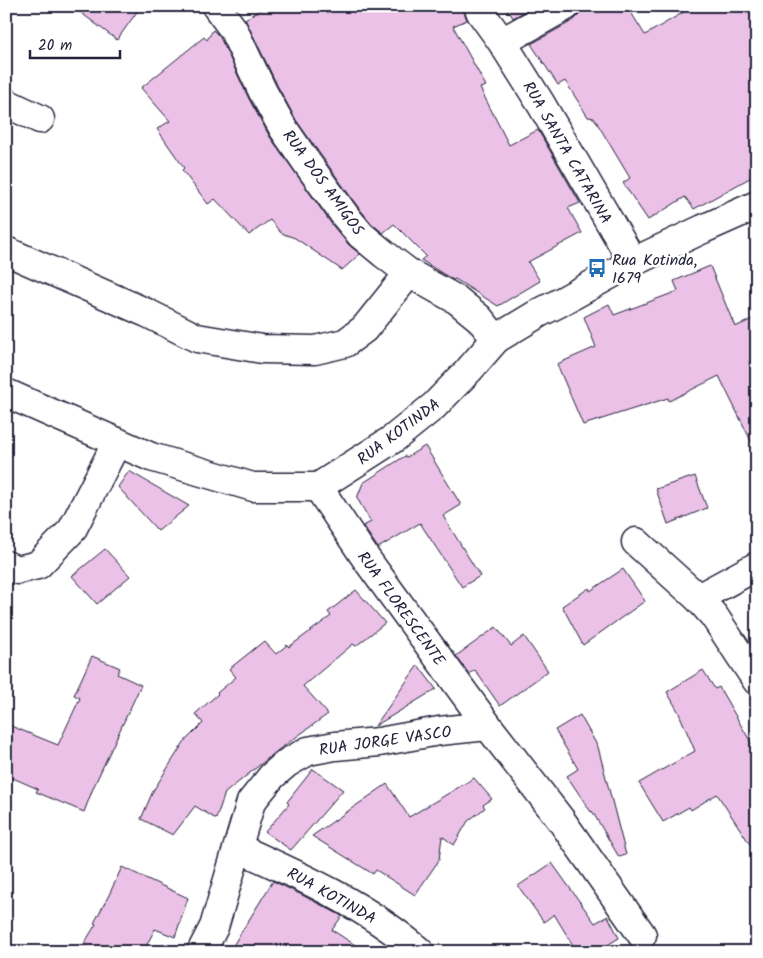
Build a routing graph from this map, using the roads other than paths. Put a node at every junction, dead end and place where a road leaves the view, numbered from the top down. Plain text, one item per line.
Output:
1 (216, 6) edge
2 (478, 6) edge
3 (566, 6) edge
4 (502, 42) junction
5 (6, 103) edge
6 (40, 119) dead end
7 (757, 205) edge
8 (6, 251) edge
9 (633, 262) junction
10 (409, 273) junction
11 (496, 339) junction
12 (6, 393) edge
13 (117, 442) junction
14 (318, 487) junction
15 (636, 542) dead end
16 (6, 564) edge
17 (757, 566) edge
18 (698, 598) junction
19 (757, 681) edge
20 (488, 726) junction
21 (238, 848) junction
22 (642, 935) dead end
23 (201, 952) edge
24 (420, 952) edge

1 - 10 street, RUA DOS AMIGOS
2 - 4 street, RUA SANTA CATARINA
3 - 4 street
4 - 9 street, RUA SANTA CATARINA
5 - 6 street
7 - 9 street, RUA KOTINDA
8 - 10 street
9 - 11 street, RUA KOTINDA
10 - 11 street, RUA DOS AMIGOS
11 - 14 street, RUA KOTINDA
12 - 13 street
13 - 14 street
13 - 16 street
14 - 20 street, RUA FLORESCENTE
15 - 18 street
17 - 18 street
18 - 19 street
20 - 21 street, RUA JORGE VASCO
20 - 22 street, RUA FLORESCENTE
21 - 23 street, RUA JORGE VASCO
21 - 24 street, RUA KOTINDA

